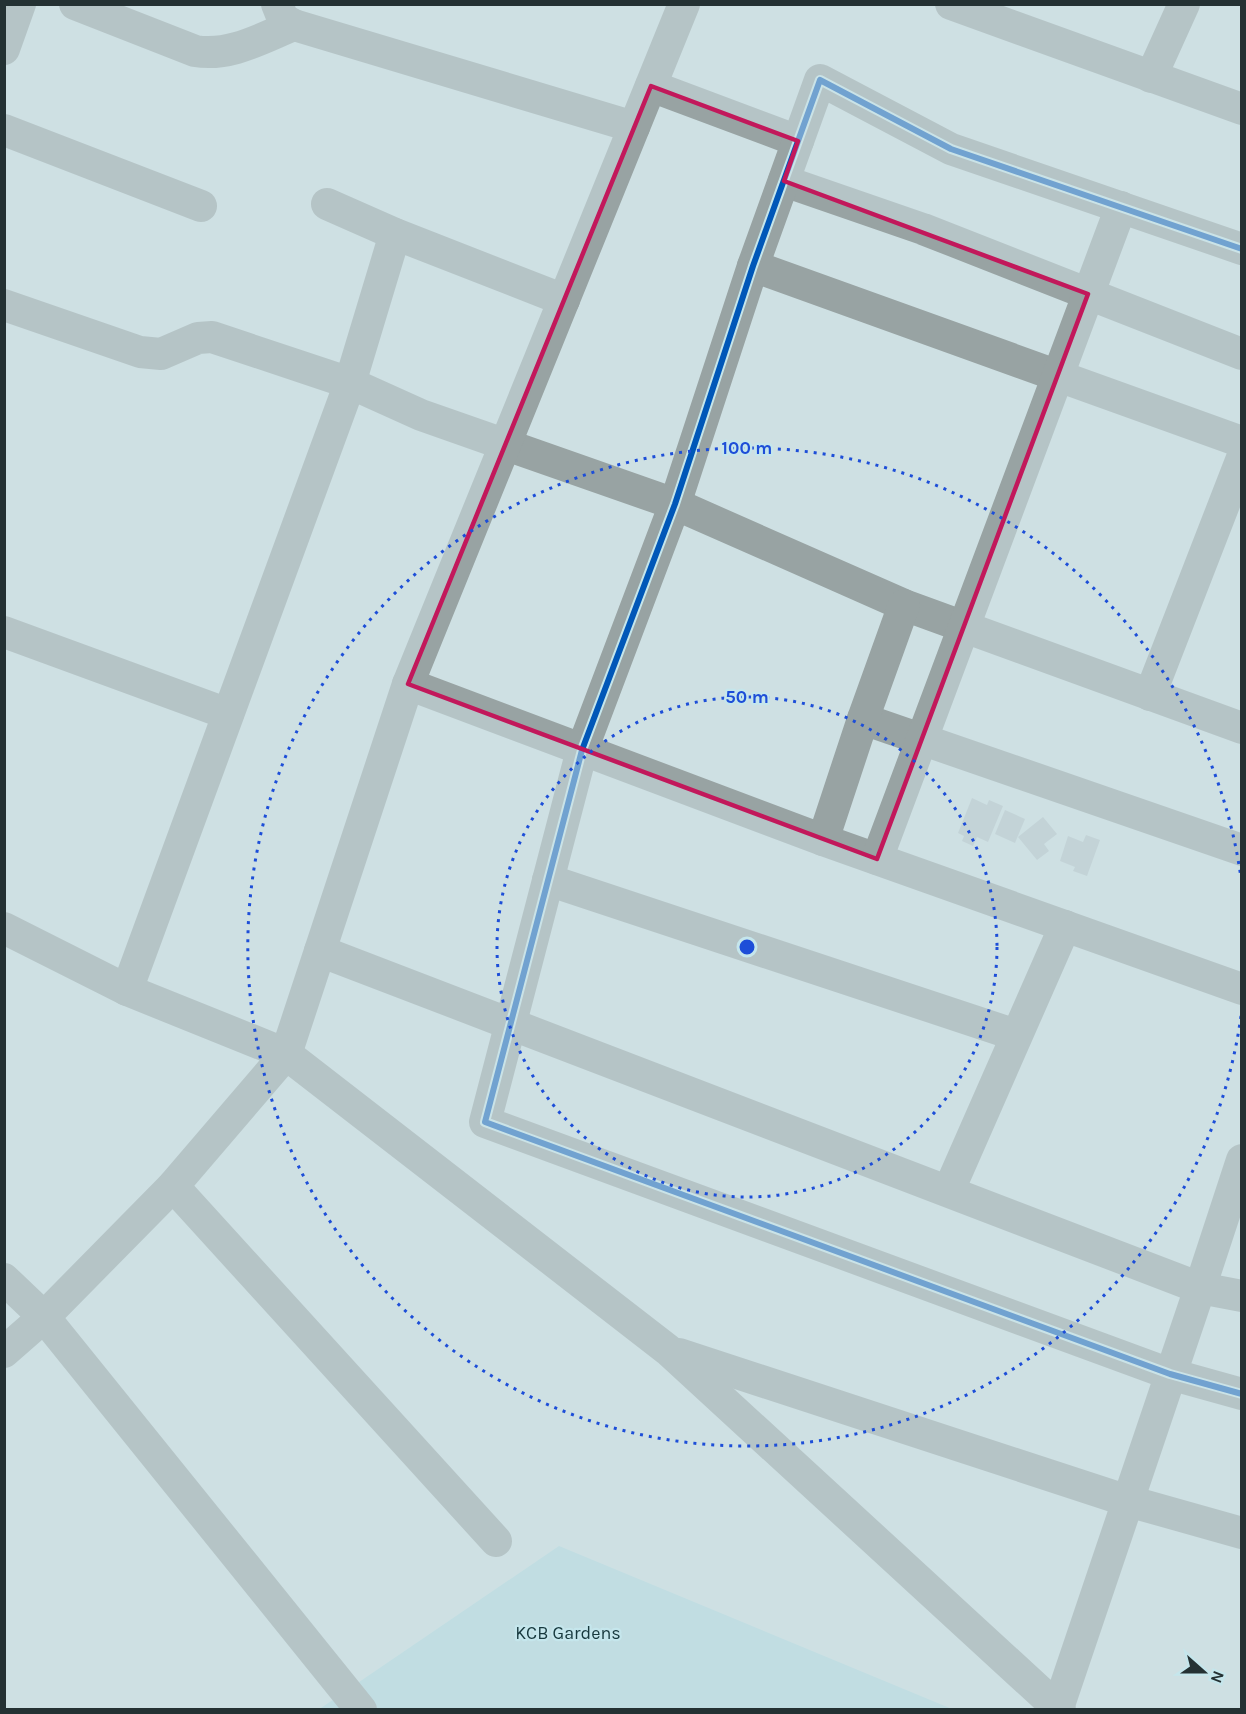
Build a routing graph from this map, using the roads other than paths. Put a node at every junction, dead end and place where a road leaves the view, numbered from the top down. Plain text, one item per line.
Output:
1 (20, 4) edge
2 (75, 4) edge
3 (684, 4) edge
4 (951, 4) edge
5 (1184, 4) edge
6 (285, 15) edge
7 (4, 49) edge
8 (1151, 77) junction
9 (651, 86) junction
10 (1242, 109) edge
11 (634, 127) junction
12 (4, 130) edge
13 (798, 141) junction
14 (784, 181) junction
15 (327, 204) dead end
16 (201, 206) dead end
17 (1121, 207) junction
18 (394, 234) junction
19 (1242, 249) edge
20 (753, 267) junction
21 (1088, 294) junction
22 (564, 300) junction
23 (4, 305) edge
24 (1242, 354) edge
25 (1057, 376) junction
26 (350, 382) junction
27 (1242, 442) edge
28 (506, 444) junction
29 (1242, 458) edge
30 (675, 504) junction
31 (904, 605) junction
32 (963, 627) junction
33 (4, 632) edge
34 (408, 684) junction
35 (1150, 694) junction
36 (228, 714) junction
37 (863, 719) junction
38 (1242, 728) edge
39 (921, 740) junction
40 (582, 750) junction
41 (823, 840) junction
42 (1242, 850) edge
43 (877, 859) junction
44 (548, 880) junction
45 (1065, 926) junction
46 (4, 928) edge
47 (320, 951) junction
48 (1242, 989) edge
49 (127, 990) junction
50 (509, 1025) junction
51 (1016, 1035) junction
52 (286, 1054) junction
53 (1242, 1160) edge
54 (173, 1186) junction
55 (949, 1190) junction
56 (4, 1279) edge
57 (1200, 1288) junction
58 (1242, 1296) edge
59 (44, 1317) junction
60 (668, 1350) junction
61 (4, 1352) edge
62 (1170, 1374) junction
63 (1242, 1394) edge
64 (1128, 1501) junction
65 (1242, 1533) edge
66 (496, 1541) dead end
67 (1059, 1709) edge
68 (361, 1710) edge

1 - 7 street
2 - 6 street
3 - 9 street
4 - 8 street
5 - 8 street
6 - 11 street
8 - 10 street
9 - 11 street
9 - 13 street
11 - 22 street
12 - 16 street
13 - 14 street
13 - 17 street
14 - 20 street
14 - 21 street
15 - 18 street
17 - 19 street
17 - 21 street
18 - 22 street
18 - 26 street
20 - 25 street
20 - 30 street
21 - 24 street
21 - 25 street
22 - 28 street
23 - 26 street
25 - 27 street
25 - 32 street
26 - 28 street
26 - 36 street
28 - 30 street
28 - 34 street
29 - 35 street
30 - 31 street
30 - 40 street
31 - 32 street
31 - 37 street
32 - 35 street
32 - 39 street
33 - 36 street
34 - 40 street
34 - 47 street
35 - 38 street
36 - 49 street
37 - 39 street
37 - 41 street
39 - 42 street
39 - 43 street
40 - 41 street
40 - 44 street
41 - 43 street
43 - 45 street
44 - 50 street
44 - 51 street
45 - 48 street
45 - 51 street
46 - 49 street
47 - 50 street
47 - 52 street
49 - 52 street
50 - 55 street
50 - 62 street
51 - 55 street
52 - 54 street
52 - 60 street
53 - 57 street
54 - 59 street
54 - 66 street
55 - 57 street
56 - 59 street
57 - 58 street
57 - 62 street
59 - 61 street
59 - 68 street
60 - 64 street
60 - 67 street
62 - 63 street
62 - 64 street
64 - 65 street
64 - 67 street

